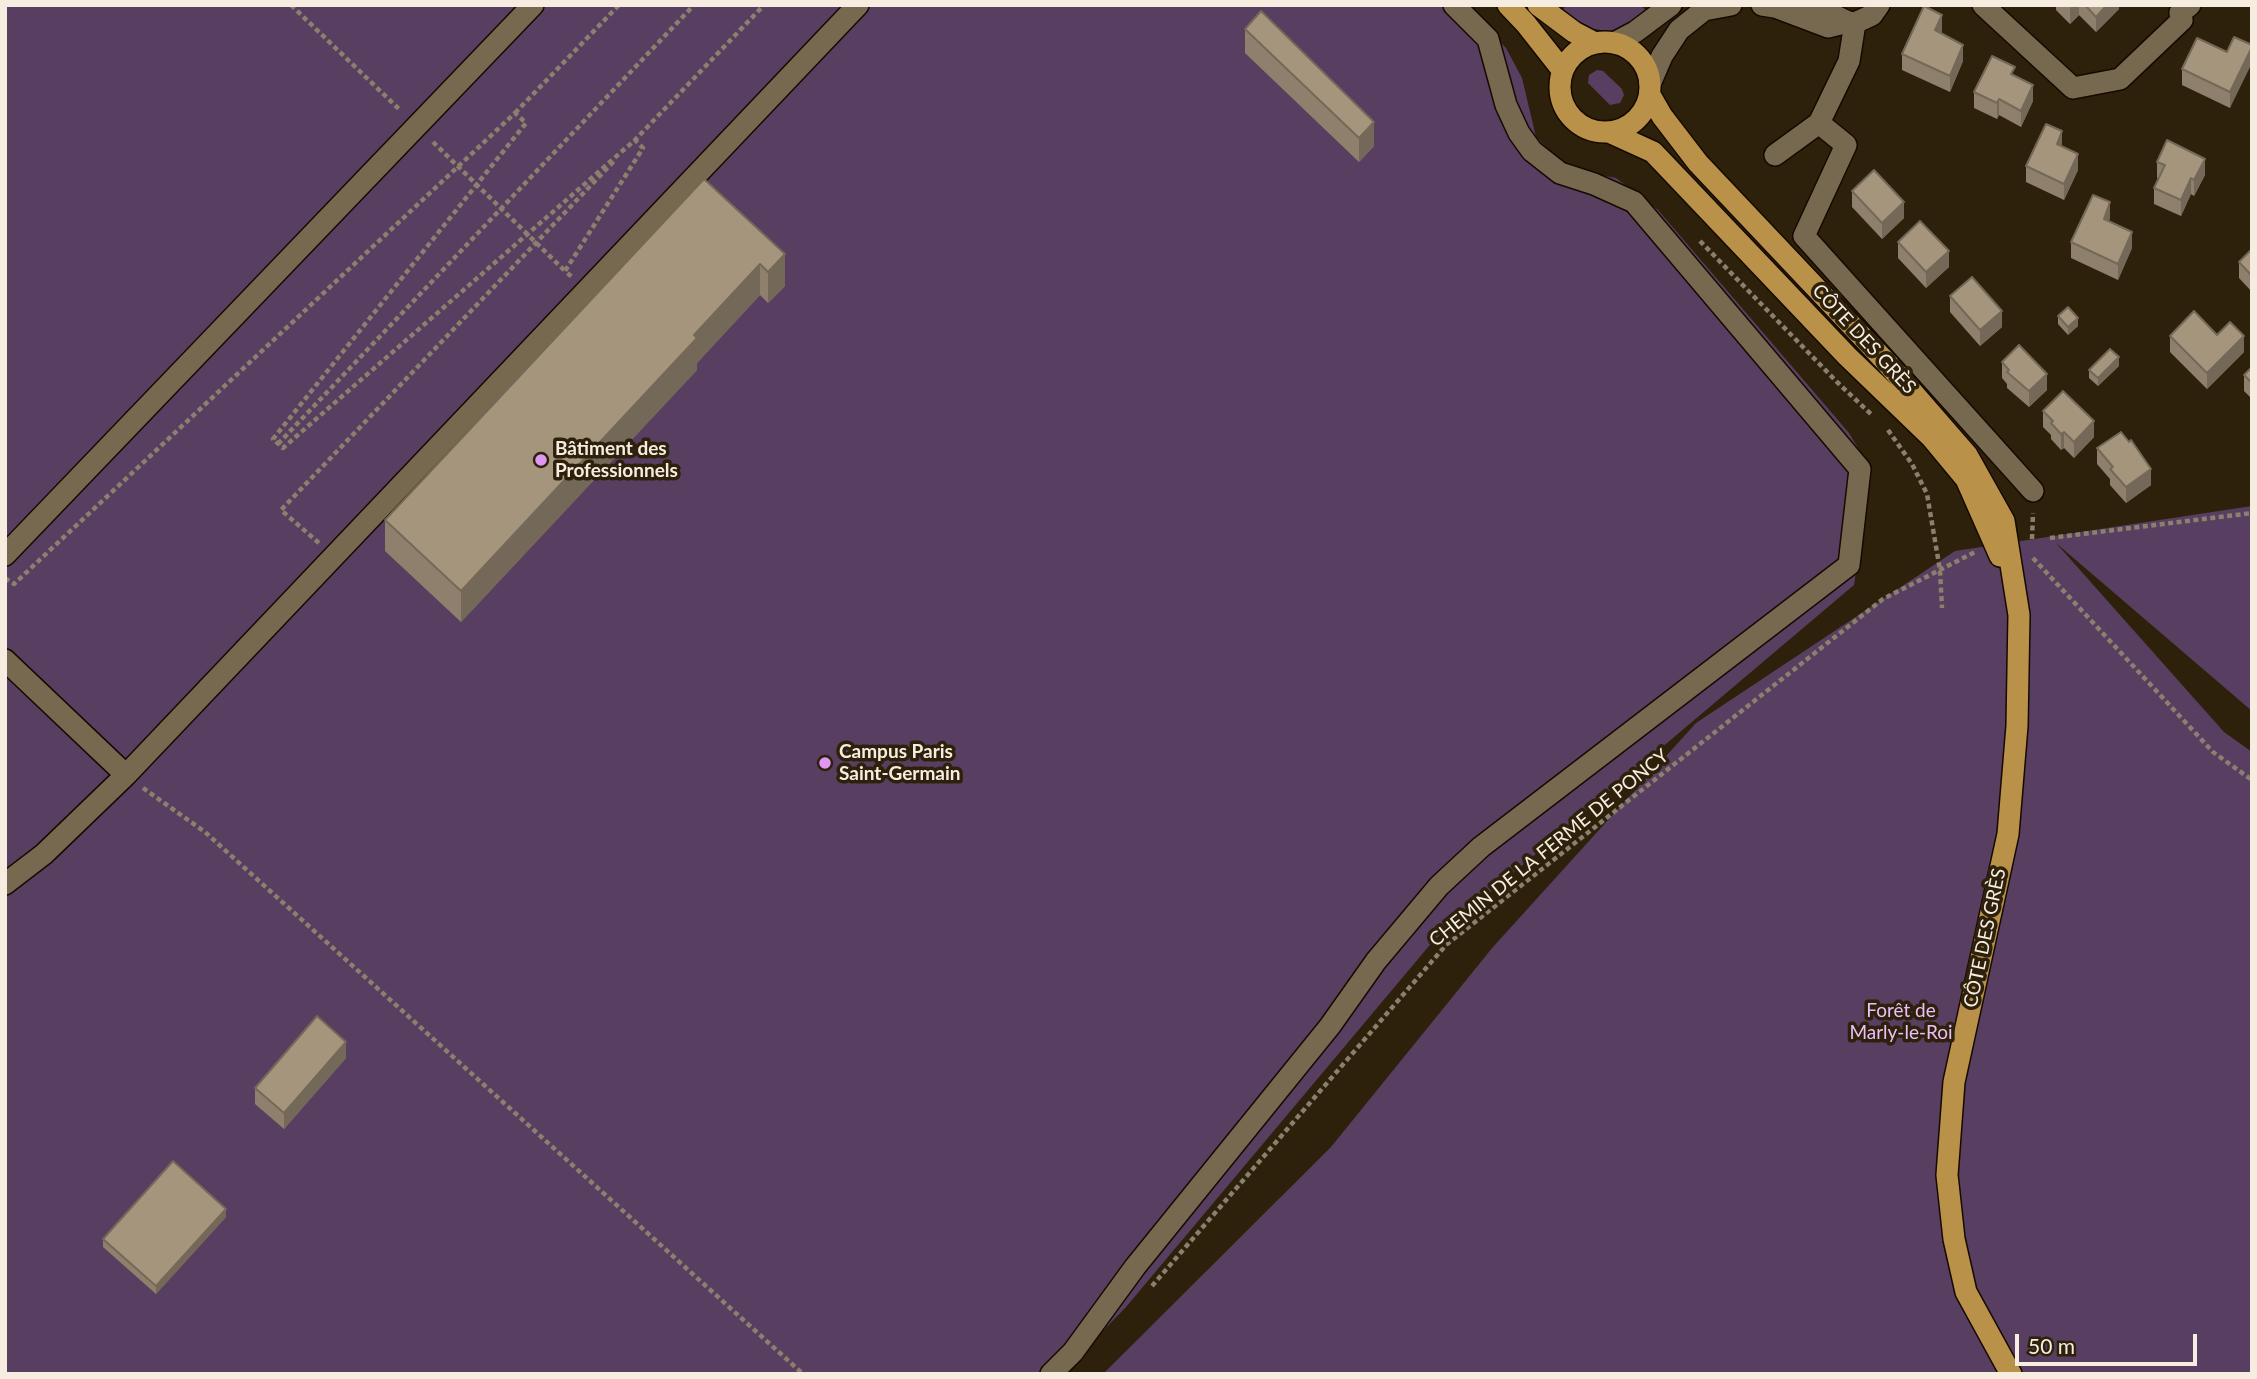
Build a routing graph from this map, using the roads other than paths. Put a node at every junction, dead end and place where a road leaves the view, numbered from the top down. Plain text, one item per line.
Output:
1 (533, 5) edge
2 (858, 5) edge
3 (1454, 5) edge
4 (1508, 5) edge
5 (1538, 5) edge
6 (1671, 5) edge
7 (1731, 5) edge
8 (1762, 5) edge
9 (1813, 5) edge
10 (1879, 5) edge
11 (1983, 5) edge
12 (2185, 9) edge
13 (1851, 22) junction
14 (1605, 43) junction
15 (1563, 71) junction
16 (1650, 90) junction
17 (1819, 123) junction
18 (1608, 132) junction
19 (1775, 155) dead end
20 (2033, 491) road end
21 (5, 555) edge
22 (2019, 615) junction
23 (5, 660) edge
24 (126, 775) junction
25 (5, 884) edge
26 (1051, 1374) edge
27 (2011, 1374) edge

1 - 21 street
2 - 24 street
3 - 26 street
4 - 15 main road
5 - 14 main road
6 - 14 street
7 - 16 street
8 - 13 street
9 - 13 street
10 - 13 street
11 - 12 street
13 - 17 street
14 - 15 main road
14 - 16 main road
15 - 18 main road
16 - 18 main road
16 - 22 main road, CÔTE DES GRÈS
17 - 19 street
17 - 20 street
18 - 22 main road, CÔTE DES GRÈS
22 - 27 main road, CÔTE DES GRÈS
23 - 24 street
24 - 25 street

